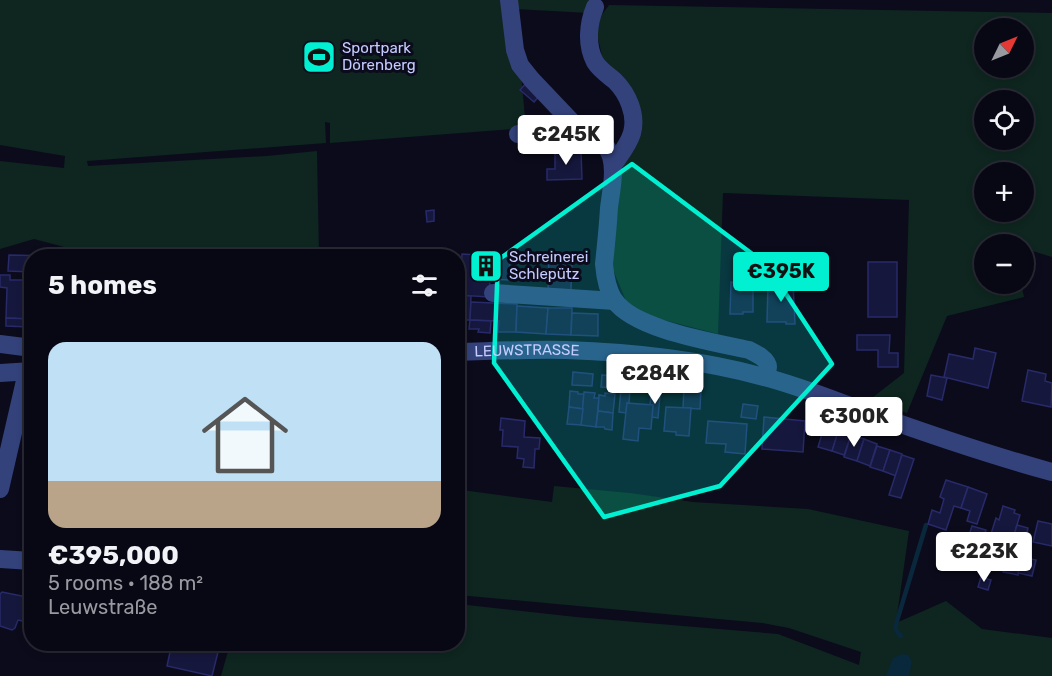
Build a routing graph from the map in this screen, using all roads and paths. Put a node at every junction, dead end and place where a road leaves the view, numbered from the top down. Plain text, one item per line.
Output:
1 (509, 0) edge
2 (595, 7) dead end
3 (580, 133) junction
4 (518, 134) dead end
5 (613, 165) junction
6 (493, 293) dead end
7 (615, 301) junction
8 (0, 344) edge
9 (24, 347) edge
10 (465, 352) edge
11 (24, 371) edge
12 (0, 373) edge
13 (765, 377) junction
14 (24, 391) edge
15 (1052, 472) edge
16 (0, 489) edge
17 (0, 559) edge
18 (24, 560) edge

1 - 3 street
2 - 5 street
3 - 4 street
3 - 5 street
5 - 7 street
6 - 7 street
7 - 13 street
8 - 9 street
10 - 13 street, LEUWSTRASSE
11 - 12 street
13 - 15 street, LEUWSTRASSE
14 - 16 street
17 - 18 street

